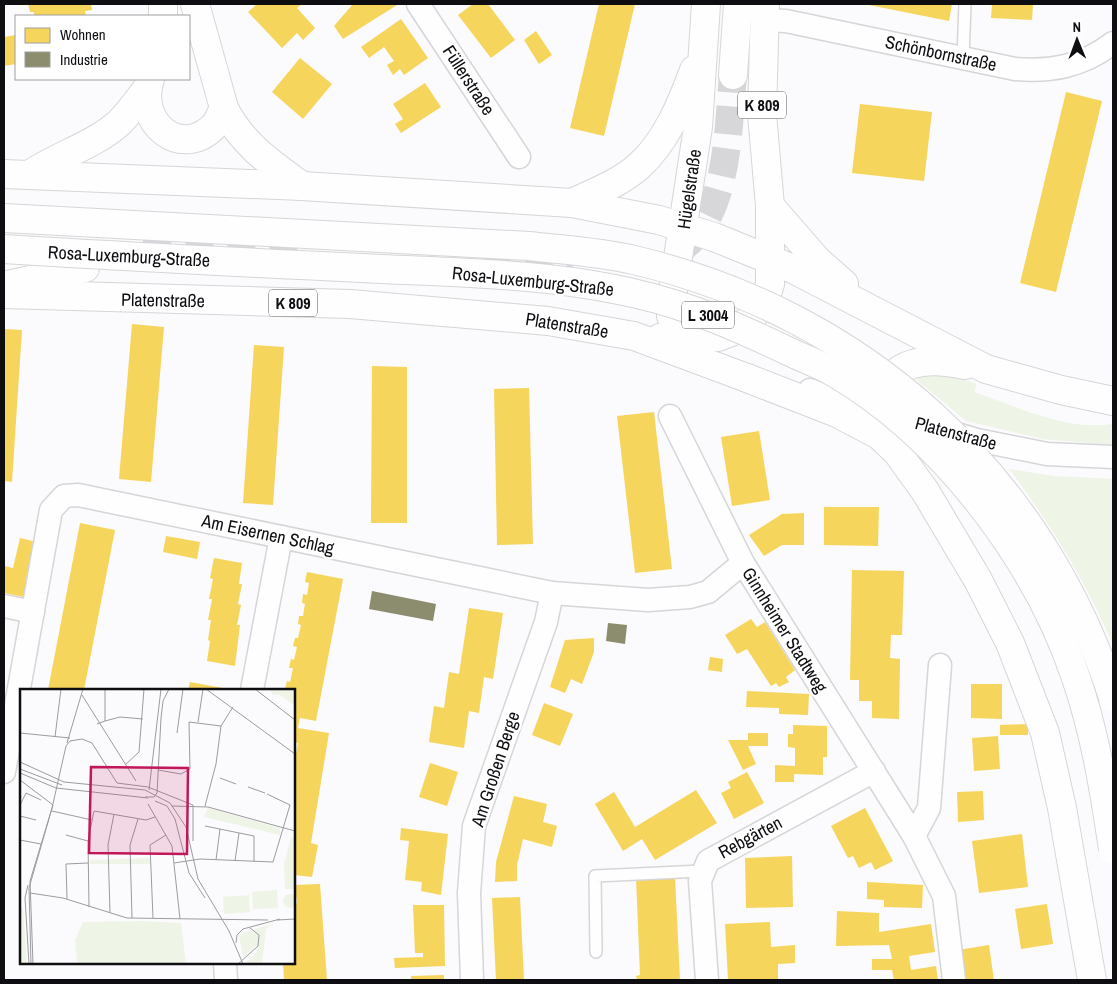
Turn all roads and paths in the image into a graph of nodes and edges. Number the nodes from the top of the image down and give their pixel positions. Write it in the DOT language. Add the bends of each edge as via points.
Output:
graph roads {
  1 [pos="195,4"];
  2 [pos="418,4"];
  3 [pos="706,4"];
  4 [pos="738,4"];
  5 [pos="965,4"];
  6 [pos="764,12"];
  7 [pos="703,42"];
  8 [pos="1113,43"];
  9 [pos="963,58"];
  10 [pos="733,74"];
  11 [pos="148,85"];
  12 [pos="224,108"];
  13 [pos="519,157"];
  14 [pos="4,174"];
  15 [pos="32,174"];
  16 [pos="302,186"];
  17 [pos="572,203"];
  18 [pos="770,206"];
  19 [pos="4,218"];
  20 [pos="684,227"];
  21 [pos="4,249"];
  22 [pos="770,259"];
  23 [pos="85,268"];
  24 [pos="4,285"];
  25 [pos="4,294"];
  26 [pos="874,310"];
  27 [pos="634,336"];
  28 [pos="683,338"];
  29 [pos="707,361"];
  30 [pos="986,369"];
  31 [pos="1113,401"];
  32 [pos="670,416"];
  33 [pos="877,423"];
  34 [pos="1113,456"];
  35 [pos="281,537"];
  36 [pos="743,563"];
  37 [pos="552,593"];
  38 [pos="4,606"];
  39 [pos="33,612"];
  40 [pos="940,665"];
  41 [pos="252,689"];
  42 [pos="1113,697"];
  43 [pos="874,771"];
  44 [pos="4,772"];
  45 [pos="914,836"];
  46 [pos="1113,849"];
  47 [pos="702,870"];
  48 [pos="596,952"];
  49 [pos="225,964"];
  50 [pos="226,980"];
  51 [pos="472,980"];
  52 [pos="707,980"];
  53 [pos="954,980"];
  54 [pos="1092,980"];
  1 -- 12 [label="main road"];
  2 -- 13 [label="street, Füllerstraße"];
  3 -- 7 [label="main road, Hügelstraße"];
  4 -- 10 [label="main road, K 809"];
  5 -- 9 [label="lane"];
  6 -- 9 [label="street, Schönbornstraße" via="786,21"];
  6 -- 18 [label="main road, K 809" via="762,114"];
  7 -- 17 [label="main road" via="685,94 654,150 640,166 624,177"];
  7 -- 20 [label="main road, Hügelstraße" via="698,128"];
  8 -- 9 [label="street, Schönbornstraße" via="1089,59 1054,69 1015,69"];
  11 -- 12 [label="main road" via="147,108 159,128 173,137 200,135 216,124"];
  11 -- 15 [label="main road" via="118,124"];
  12 -- 16 [label="main road" via="242,138"];
  14 -- 15 [label="main road"];
  15 -- 16 [label="main road"];
  16 -- 17 [label="main road"];
  17 -- 20 [label="main road"];
  18 -- 22 [label="main road, K 809"];
  18 -- 26 [label="main road" via="818,260"];
  19 -- 42 [label="main road, Rosa-Luxemburg-Straße / L 3004, bridge" via="577,251 664,268 758,301 829,338 889,378 941,422 980,462 1015,503 1077,605"];
  20 -- 22 [label="main road"];
  20 -- 28 [label="main road, Hügelstraße" via="671,303 671,316"];
  21 -- 46 [label="main road, Rosa-Luxemburg-Straße / L 3004, bridge" via="442,272 584,284 640,294 699,312 746,330 835,373 884,408 927,445 964,485 1023,567 1070,662 1089,717 1100,763"];
  22 -- 26 [label="main road"];
  22 -- 28 [label="main road, K 809" via="770,284 765,300 751,319 718,337"];
  23 -- 24 [label="main road"];
  25 -- 27 [label="main road, Platenstraße / K 809" via="409,308 548,321"];
  26 -- 30 [label="main road"];
  27 -- 28 [label="main road, K 809"];
  27 -- 29 [label="main road, Platenstraße"];
  28 -- 29 [label="main road, Hügelstraße"];
  29 -- 33 [label="main road, Platenstraße" via="837,413"];
  30 -- 31 [label="main road"];
  30 -- 33 [label="main road" via="949,361 917,361 905,366 881,394"];
  32 -- 36 [label="street, Ginnheimer Stadtweg"];
  33 -- 34 [label="street, Platenstraße" via="1047,454"];
  33 -- 54 [label="main road, Platenstraße" via="924,490 978,580 1010,643 1045,733 1062,808"];
  35 -- 37 [label="street, Am Eisernen Schlag"];
  35 -- 39 [label="street, Am Eisernen Schlag" via="78,495 64,496 50,510"];
  35 -- 41 [label="street"];
  36 -- 37 [label="street, Am Eisernen Schlag" via="708,592 690,597 648,600"];
  36 -- 43 [label="street, Ginnheimer Stadtweg"];
  37 -- 51 [label="street, Am Großen Berge" via="546,622 474,826 469,892"];
  38 -- 39 [label="street"];
  39 -- 44 [label="street, Am Eisernen Schlag"];
  40 -- 45 [label="street" via="929,808"];
  43 -- 45 [label="street, Ginnheimer Stadtweg"];
  43 -- 47 [label="street, Rebgärten" via="715,856"];
  45 -- 53 [label="street, Ginnheimer Stadtweg" via="944,896"];
  47 -- 48 [label="lane" via="595,876"];
  47 -- 52 [label="street, Rebgärten"];
  49 -- 50 [label="street"];
}
